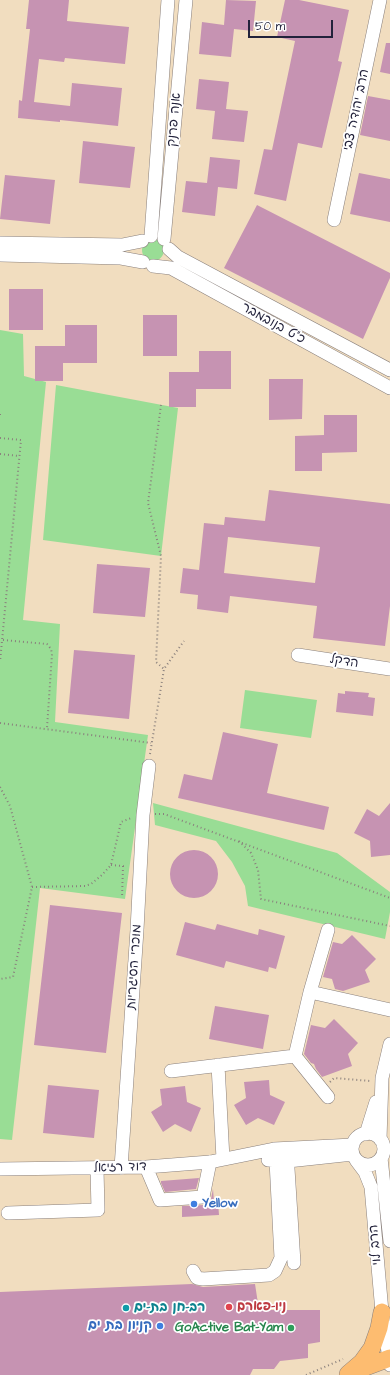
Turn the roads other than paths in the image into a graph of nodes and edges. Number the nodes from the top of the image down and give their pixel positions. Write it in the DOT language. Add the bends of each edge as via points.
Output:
graph roads {
  1 [pos="168,0"];
  2 [pos="186,0"];
  3 [pos="380,0"];
  4 [pos="334,220"];
  5 [pos="146,238"];
  6 [pos="0,243"];
  7 [pos="166,244"];
  8 [pos="0,255"];
  9 [pos="148,264"];
  10 [pos="390,370"];
  11 [pos="390,388"];
  12 [pos="298,655"];
  13 [pos="390,669"];
  14 [pos="149,766"];
  15 [pos="328,930"];
  16 [pos="310,992"];
  17 [pos="390,1010"];
  18 [pos="390,1044"];
  19 [pos="295,1056"];
  20 [pos="218,1065"];
  21 [pos="171,1071"];
  22 [pos="383,1082"];
  23 [pos="325,1092"];
  24 [pos="366,1134"];
  25 [pos="380,1139"];
  26 [pos="354,1153"];
  27 [pos="281,1155"];
  28 [pos="381,1158"];
  29 [pos="216,1161"];
  30 [pos="146,1167"];
  31 [pos="121,1168"];
  32 [pos="97,1169"];
  33 [pos="0,1170"];
  34 [pos="8,1213"];
  35 [pos="390,1241"];
  36 [pos="294,1263"];
  37 [pos="193,1271"];
  38 [pos="382,1312"];
  39 [pos="390,1361"];
  40 [pos="346,1369"];
  1 -- 5 [label="street, אנה פרנק"];
  2 -- 7 [label="street, אנה פרנק"];
  3 -- 4 [label="street, הרב יהודה צבי"];
  5 -- 6 [label="street" via="122,246"];
  5 -- 7 [label="street" via="160,236"];
  5 -- 9 [label="street" via="139,245 138,253"];
  7 -- 9 [label="street" via="168,255 165,260 162,263"];
  7 -- 10 [label="street, כ\"ט בנובמבר" via="178,256"];
  8 -- 9 [label="street, כ\"ט בנובמבר" via="121,258"];
  9 -- 11 [label="street, כ\"ט בנובמבר" via="171,268"];
  12 -- 13 [label="street, הדקל"];
  14 -- 31 [label="street, מוכרי הסיגריות" via="143,815"];
  15 -- 16 [label="street"];
  16 -- 17 [label="street"];
  16 -- 19 [label="street"];
  18 -- 22 [label="street"];
  19 -- 20 [label="street"];
  19 -- 23 [label="street"];
  20 -- 21 [label="street"];
  20 -- 29 [label="street"];
  22 -- 24 [label="street"];
  22 -- 25 [label="street"];
  24 -- 25 [label="street" via="376,1135"];
  24 -- 26 [label="street" via="358,1138"];
  25 -- 28 [label="street" via="384,1148"];
  26 -- 27 [label="street, דוד רזיאל"];
  26 -- 28 [label="street" via="364,1165 378,1162"];
  26 -- 38 [label="street, הרב לוי" via="371,1187"];
  27 -- 29 [label="street, דוד רזיאל" via="239,1156"];
  27 -- 36 [label="street"];
  27 -- 37 [label="street" via="281,1258 275,1271 268,1275 203,1279 197,1278"];
  28 -- 35 [label="street, הרב לוי"];
  29 -- 30 [label="street, דוד רזיאל"];
  29 -- 30 [label="street" via="203,1197 160,1200"];
  30 -- 31 [label="street, דוד רזיאל"];
  31 -- 32 [label="street, דוד רזיאל"];
  32 -- 33 [label="street, דוד רזיאל"];
  32 -- 34 [label="street" via="98,1210"];
  38 -- 39 [label="street, הרב לוי"];
  38 -- 40 [label="main road" via="372,1348 356,1368"];
  39 -- 40 [label="main road"];
}
